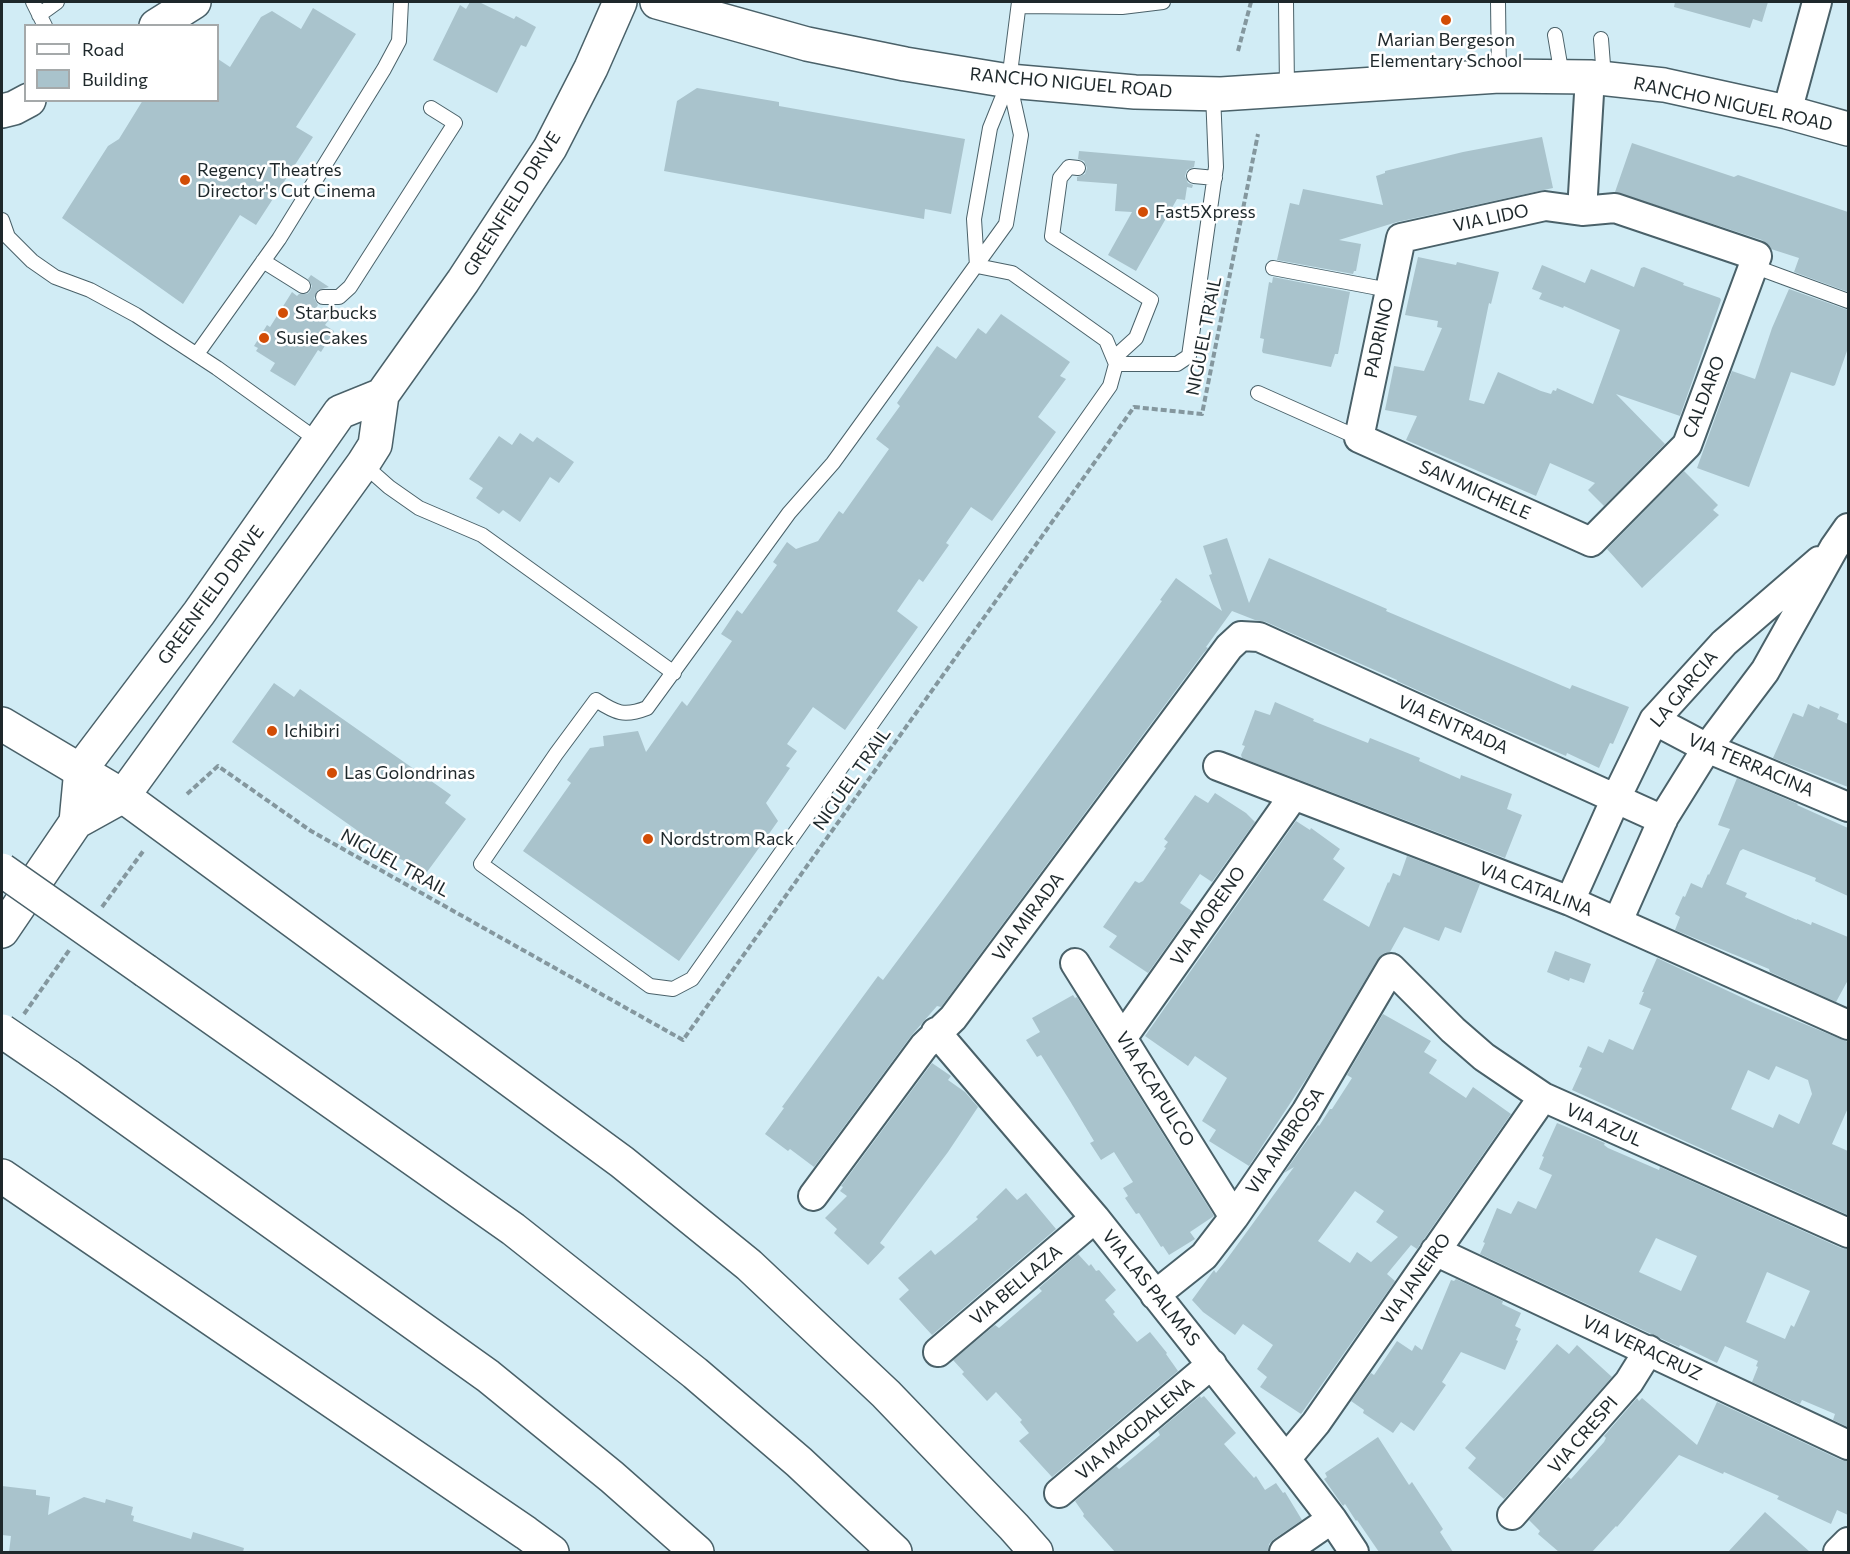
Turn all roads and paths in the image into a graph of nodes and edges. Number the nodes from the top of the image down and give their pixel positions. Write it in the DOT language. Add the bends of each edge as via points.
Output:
graph roads {
  1 [pos="33,2"];
  2 [pos="57,2"];
  3 [pos="194,2"];
  4 [pos="401,2"];
  5 [pos="620,2"];
  6 [pos="657,2"];
  7 [pos="1163,2"];
  8 [pos="1251,2"];
  9 [pos="1286,2"];
  10 [pos="1498,2"];
  11 [pos="1817,2"];
  12 [pos="1019,4"];
  13 [pos="42,20"];
  14 [pos="159,24"];
  15 [pos="1555,35"];
  16 [pos="1601,39"];
  17 [pos="1238,51"];
  18 [pos="1500,76"];
  19 [pos="1585,77"];
  20 [pos="1009,81"];
  21 [pos="1287,90"];
  22 [pos="1213,93"];
  23 [pos="25,102"];
  24 [pos="431,108"];
  25 [pos="2,111"];
  26 [pos="1787,112"];
  27 [pos="1848,129"];
  28 [pos="1258,134"];
  29 [pos="1078,168"];
  30 [pos="1194,176"];
  31 [pos="1215,178"];
  32 [pos="1582,211"];
  33 [pos="2,219"];
  34 [pos="1401,238"];
  35 [pos="263,261"];
  36 [pos="1755,261"];
  37 [pos="977,266"];
  38 [pos="1273,268"];
  39 [pos="303,286"];
  40 [pos="1389,291"];
  41 [pos="323,297"];
  42 [pos="1848,301"];
  43 [pos="197,354"];
  44 [pos="1115,361"];
  45 [pos="1258,393"];
  46 [pos="382,395"];
  47 [pos="1359,438"];
  48 [pos="320,442"];
  49 [pos="363,464"];
  50 [pos="1592,542"];
  51 [pos="1844,544"];
  52 [pos="1242,636"];
  53 [pos="674,673"];
  54 [pos="1654,720"];
  55 [pos="2,724"];
  56 [pos="1707,748"];
  57 [pos="1218,766"];
  58 [pos="81,769"];
  59 [pos="187,794"];
  60 [pos="1294,795"];
  61 [pos="123,796"];
  62 [pos="1616,798"];
  63 [pos="1848,807"];
  64 [pos="1663,820"];
  65 [pos="76,822"];
  66 [pos="2,870"];
  67 [pos="1570,901"];
  68 [pos="1618,921"];
  69 [pos="2,931"];
  70 [pos="1074,963"];
  71 [pos="1391,968"];
  72 [pos="1848,1025"];
  73 [pos="2,1031"];
  74 [pos="936,1032"];
  75 [pos="1123,1037"];
  76 [pos="1543,1097"];
  77 [pos="2,1176"];
  78 [pos="813,1196"];
  79 [pos="1234,1216"];
  80 [pos="1095,1218"];
  81 [pos="1848,1233"];
  82 [pos="1435,1251"];
  83 [pos="1155,1295"];
  84 [pos="1648,1350"];
  85 [pos="938,1352"];
  86 [pos="1212,1364"];
  87 [pos="1848,1445"];
  88 [pos="1286,1459"];
  89 [pos="1059,1493"];
  90 [pos="1512,1515"];
  91 [pos="1332,1520"];
  92 [pos="1848,1542"];
  93 [pos="552,1552"];
  94 [pos="697,1552"];
  95 [pos="895,1552"];
  96 [pos="1036,1552"];
  97 [pos="1284,1552"];
  98 [pos="1354,1552"];
  99 [pos="1838,1552"];
  1 -- 13 [label="lane"];
  2 -- 13 [label="lane"];
  3 -- 14 [label="main road"];
  4 -- 35 [label="lane" via="399,41"];
  5 -- 46 [label="main road, GREENFIELD DRIVE" via="550,148"];
  6 -- 20 [label="main road, RANCHO NIGUEL ROAD" via="807,44"];
  7 -- 12 [label="lane" via="1122,7"];
  8 -- 17 [label="path"];
  9 -- 21 [label="lane"];
  10 -- 18 [label="lane"];
  11 -- 26 [label="street"];
  12 -- 20 [label="lane"];
  15 -- 19 [label="lane"];
  16 -- 19 [label="lane"];
  18 -- 19 [label="main road, RANCHO NIGUEL ROAD"];
  18 -- 21 [label="main road, RANCHO NIGUEL ROAD"];
  19 -- 26 [label="main road, RANCHO NIGUEL ROAD" via="1664,85"];
  19 -- 32 [label="street"];
  20 -- 22 [label="main road, RANCHO NIGUEL ROAD" via="1135,93"];
  20 -- 37 [label="lane" via="990,128 974,219"];
  20 -- 37 [label="lane" via="1021,135 1006,224"];
  21 -- 22 [label="main road, RANCHO NIGUEL ROAD"];
  22 -- 31 [label="lane"];
  23 -- 25 [label="main road"];
  24 -- 41 [label="lane" via="454,123 350,286 339,297"];
  26 -- 27 [label="main road, RANCHO NIGUEL ROAD"];
  28 -- 59 [label="path, NIGUEL TRAIL" via="1202,414 1134,407 683,1040 311,831 218,766"];
  29 -- 44 [label="lane" via="1069,167 1060,178 1052,236 1151,300 1136,338"];
  30 -- 31 [label="lane"];
  31 -- 44 [label="lane" via="1189,356 1177,364"];
  32 -- 34 [label="street, VIA LIDO" via="1545,207"];
  32 -- 36 [label="street, VIA LIDO" via="1615,208"];
  33 -- 43 [label="lane" via="8,237 55,277 90,290"];
  34 -- 40 [label="street, PADRINO"];
  35 -- 39 [label="lane"];
  35 -- 43 [label="lane"];
  36 -- 42 [label="lane"];
  36 -- 50 [label="street, CALDARO" via="1687,445"];
  37 -- 44 [label="lane" via="1012,273 1106,340"];
  37 -- 53 [label="lane" via="833,463 757,555"];
  38 -- 40 [label="lane"];
  40 -- 47 [label="street, PADRINO"];
  43 -- 48 [label="lane"];
  44 -- 53 [label="lane" via="1110,386 692,979 673,989 650,986 481,864 596,700 612,711 631,714 647,708"];
  45 -- 47 [label="lane"];
  46 -- 48 [label="main road, GREENFIELD DRIVE" via="339,412"];
  46 -- 49 [label="main road, GREENFIELD DRIVE" via="375,445"];
  47 -- 50 [label="street, SAN MICHELE"];
  48 -- 58 [label="main road, GREENFIELD DRIVE" via="200,613"];
  49 -- 53 [label="lane" via="419,508 482,535"];
  49 -- 61 [label="main road, GREENFIELD DRIVE"];
  51 -- 54 [label="street, LA GARCIA" via="1724,644"];
  51 -- 56 [label="street, LA GARCIA" via="1765,671"];
  52 -- 62 [label="street, VIA ENTRADA" via="1259,637"];
  52 -- 74 [label="street, VIA MIRADA" via="1229,647 953,1018"];
  54 -- 56 [label="street, VIA TERRACINA"];
  54 -- 62 [label="street, LA GARCIA"];
  55 -- 58 [label="main road"];
  56 -- 63 [label="street, VIA TERRACINA"];
  56 -- 64 [label="street, LA GARCIA"];
  57 -- 60 [label="street, VIA CATALINA"];
  58 -- 61 [label="main road"];
  58 -- 65 [label="main road, GREENFIELD DRIVE"];
  60 -- 67 [label="street, VIA CATALINA"];
  60 -- 75 [label="street, VIA MORENO"];
  61 -- 65 [label="main road, GREENFIELD DRIVE"];
  61 -- 96 [label="main road" via="609,1153 749,1265 886,1394"];
  62 -- 64 [label="street, VIA ENTRADA"];
  62 -- 67 [label="street, LA GARCIA"];
  64 -- 68 [label="street, LA GARCIA"];
  65 -- 69 [label="main road, GREENFIELD DRIVE"];
  66 -- 95 [label="main road, bridge" via="513,1229 695,1373 799,1462"];
  67 -- 68 [label="street, VIA CATALINA"];
  68 -- 72 [label="street, VIA CATALINA"];
  70 -- 75 [label="street, VIA ACAPULCO"];
  71 -- 76 [label="street, VIA AZUL" via="1484,1057"];
  71 -- 79 [label="street, VIA AMBROSA" via="1306,1112"];
  73 -- 94 [label="main road, bridge" via="488,1376"];
  74 -- 78 [label="street, VIA MIRADA"];
  74 -- 80 [label="street, VIA LAS PALMAS"];
  75 -- 79 [label="street, VIA ACAPULCO"];
  76 -- 81 [label="street, VIA AZUL"];
  76 -- 82 [label="street, VIA JANEIRO"];
  77 -- 93 [label="main road"];
  79 -- 83 [label="street, VIA AMBROSA" via="1203,1256"];
  80 -- 83 [label="street, VIA LAS PALMAS"];
  80 -- 85 [label="street, VIA BELLAZA"];
  82 -- 84 [label="street, VIA VERACRUZ"];
  82 -- 88 [label="street, VIA JANEIRO" via="1316,1423"];
  83 -- 86 [label="street, VIA LAS PALMAS"];
  84 -- 87 [label="street, VIA VERACRUZ"];
  84 -- 90 [label="street, VIA CRESPI" via="1629,1382"];
  86 -- 88 [label="street, VIA LAS PALMAS"];
  86 -- 89 [label="street, VIA MAGDALENA"];
  88 -- 91 [label="street, VIA LAS PALMAS"];
  91 -- 97 [label="street"];
  91 -- 98 [label="street, VIA LAS PALMAS"];
  92 -- 99 [label="street"];
}
